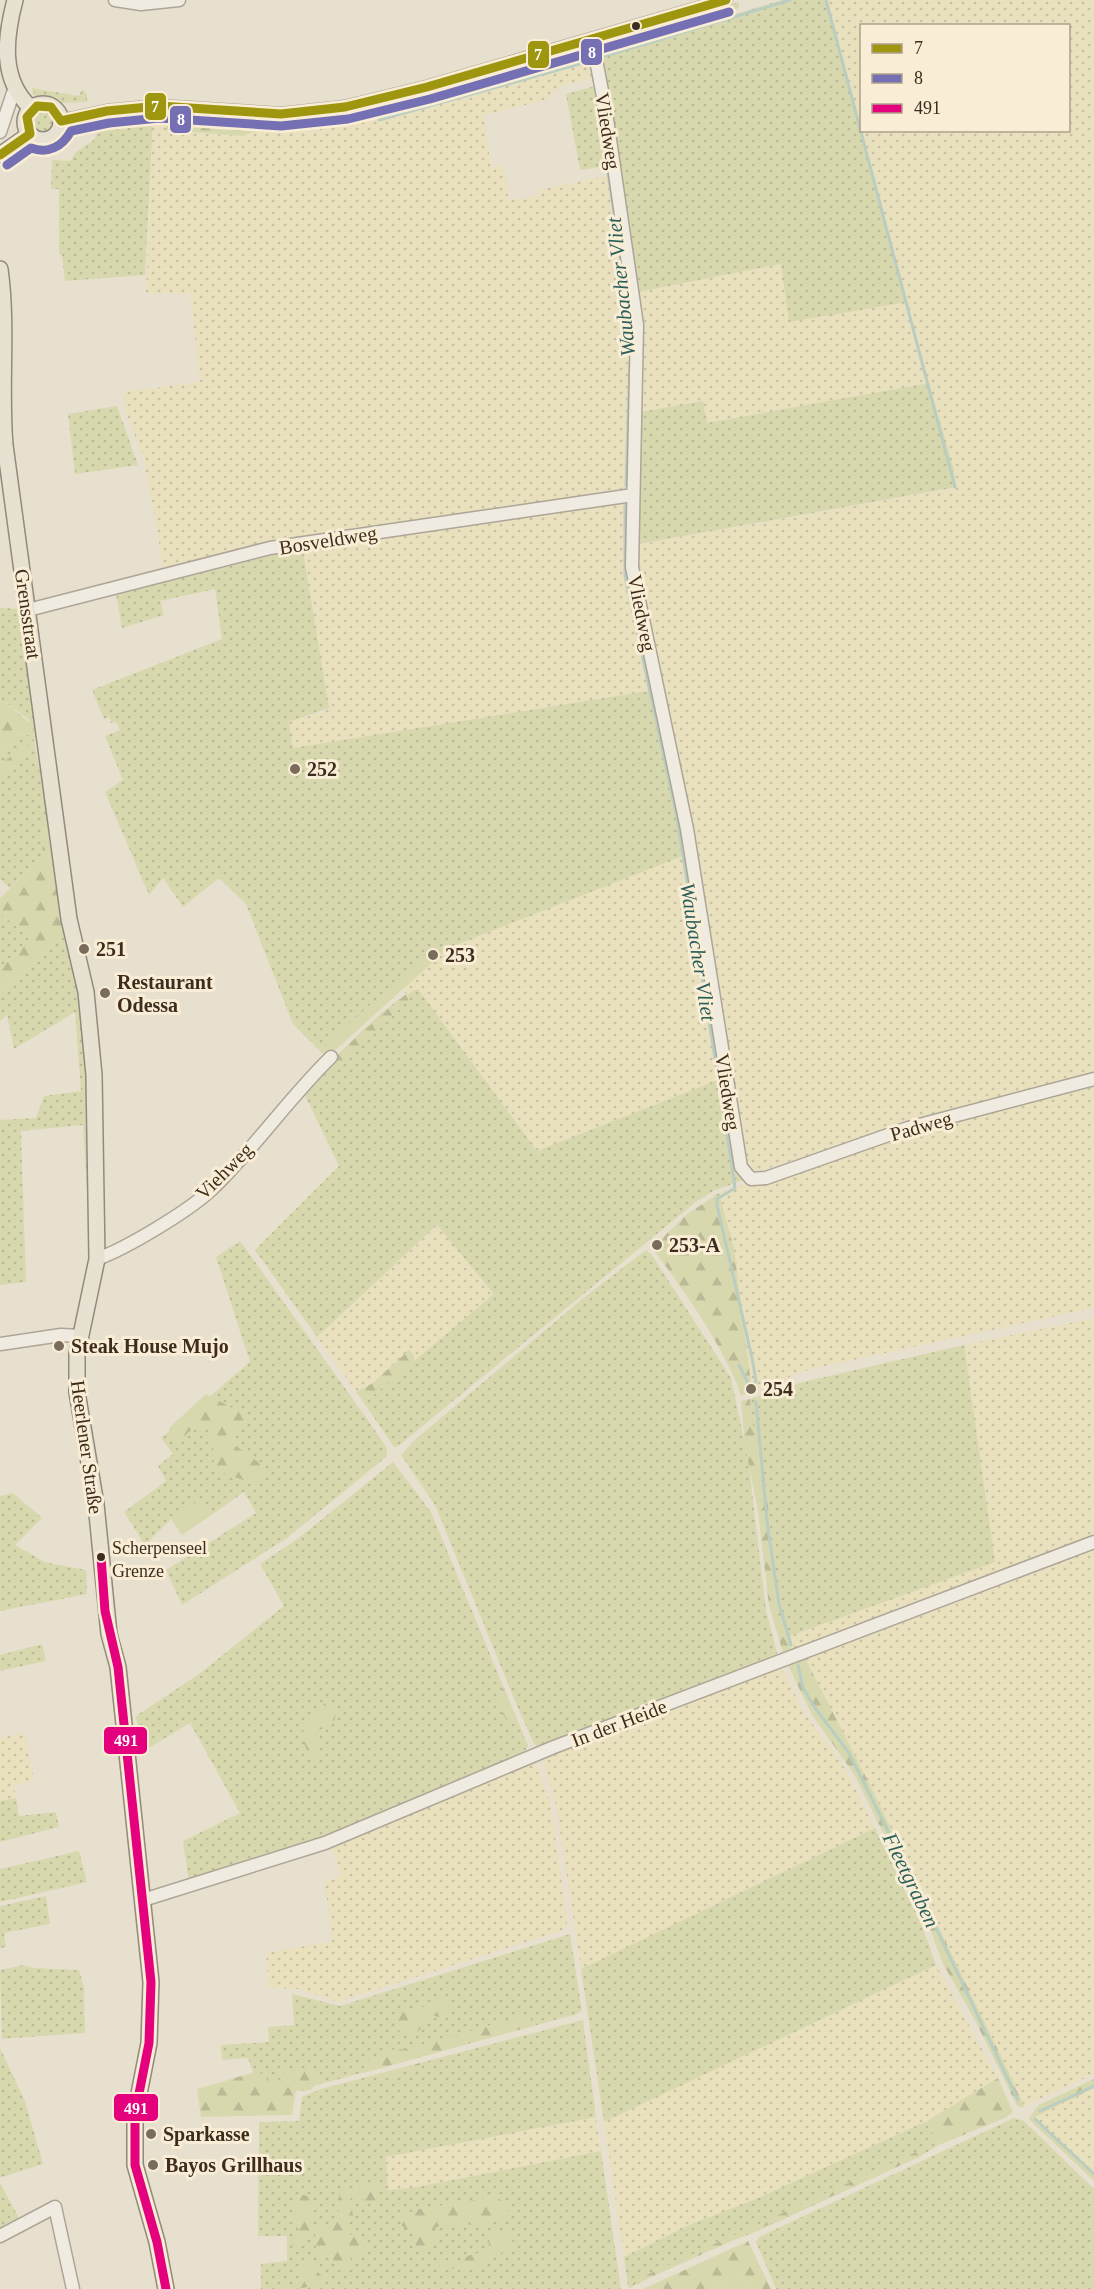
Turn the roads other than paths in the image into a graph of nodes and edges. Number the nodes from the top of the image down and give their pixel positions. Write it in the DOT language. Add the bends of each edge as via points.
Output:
graph roads {
  1 [pos="15,0"];
  2 [pos="115,0"];
  3 [pos="179,0"];
  4 [pos="720,1"];
  5 [pos="592,39"];
  6 [pos="14,90"];
  7 [pos="31,108"];
  8 [pos="60,121"];
  9 [pos="0,132"];
  10 [pos="30,134"];
  11 [pos="0,155"];
  12 [pos="0,269"];
  13 [pos="633,495"];
  14 [pos="28,610"];
  15 [pos="78,958"];
  16 [pos="331,1057"];
  17 [pos="1094,1079"];
  18 [pos="751,1179"];
  19 [pos="97,1259"];
  20 [pos="81,1336"];
  21 [pos="0,1344"];
  22 [pos="1094,1542"];
  23 [pos="143,1900"];
  24 [pos="0,2236"];
  25 [pos="73,2289"];
  26 [pos="166,2289"];
  1 -- 6 [label="main road" via="7,50"];
  2 -- 3 [label="street" via="141,4"];
  4 -- 5 [label="street"];
  5 -- 8 [label="street" via="399,94 316,112 255,114 168,105"];
  5 -- 13 [label="street, Vliedweg" via="637,325"];
  6 -- 7 [label="main road"];
  6 -- 9 [label="street"];
  7 -- 8 [label="main road" via="52,106"];
  7 -- 10 [label="main road" via="25,122"];
  8 -- 10 [label="main road" via="56,133 49,138 39,139"];
  10 -- 11 [label="main road"];
  12 -- 14 [label="main road, Grensstraat" via="3,423"];
  13 -- 14 [label="street, Bosveldweg" via="270,548"];
  13 -- 18 [label="street, Vliedweg" via="635,583 687,829 737,1154 742,1171"];
  14 -- 15 [label="main road, Grensstraat"];
  15 -- 19 [label="main road, Heerlener Straße" via="86,992 94,1075"];
  16 -- 19 [label="street, Viehweg" via="209,1192 128,1245"];
  17 -- 18 [label="street, Padweg" via="908,1128 766,1178"];
  19 -- 20 [label="main road, Heerlener Straße"];
  20 -- 21 [label="street"];
  20 -- 23 [label="main road, Heerlener Straße" via="76,1372 79,1407 97,1515 109,1634 118,1667"];
  22 -- 23 [label="street, In der Heide" via="554,1747 325,1843"];
  23 -- 26 [label="main road, Heerlener Straße" via="152,2016 133,2147 138,2182 157,2240"];
  24 -- 25 [label="street" via="55,2207"];
}
